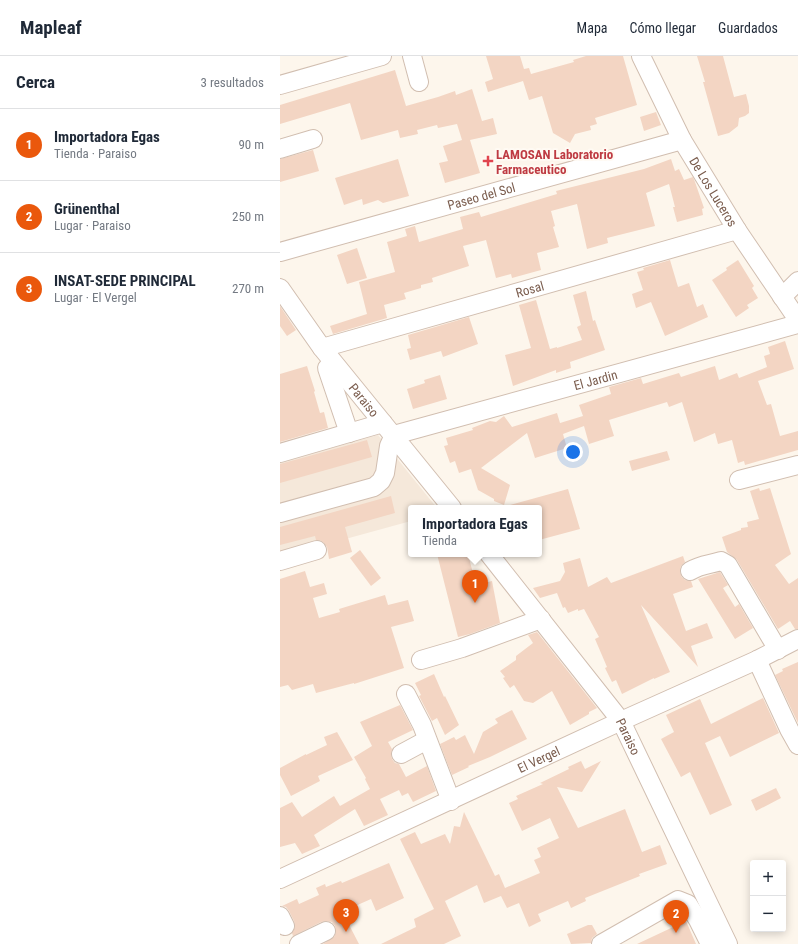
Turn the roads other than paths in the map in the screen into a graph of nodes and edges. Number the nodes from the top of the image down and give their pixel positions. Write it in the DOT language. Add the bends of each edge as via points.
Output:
graph roads {
  1 [pos="382,56"];
  2 [pos="412,56"];
  3 [pos="641,56"];
  4 [pos="419,82"];
  5 [pos="280,85"];
  6 [pos="313,139"];
  7 [pos="682,140"];
  8 [pos="280,149"];
  9 [pos="737,230"];
  10 [pos="280,252"];
  11 [pos="798,280"];
  12 [pos="280,288"];
  13 [pos="782,297"];
  14 [pos="798,320"];
  15 [pos="798,324"];
  16 [pos="322,348"];
  17 [pos="327,368"];
  18 [pos="388,429"];
  19 [pos="349,433"];
  20 [pos="281,450"];
  21 [pos="798,465"];
  22 [pos="739,480"];
  23 [pos="450,505"];
  24 [pos="280,513"];
  25 [pos="317,550"];
  26 [pos="491,557"];
  27 [pos="280,561"];
  28 [pos="690,570"];
  29 [pos="541,619"];
  30 [pos="798,639"];
  31 [pos="778,650"];
  32 [pos="421,660"];
  33 [pos="757,660"];
  34 [pos="406,694"];
  35 [pos="622,721"];
  36 [pos="428,740"];
  37 [pos="798,745"];
  38 [pos="401,754"];
  39 [pos="451,801"];
  40 [pos="280,880"];
  41 [pos="326,930"];
  42 [pos="299,944"];
  43 [pos="601,944"];
  44 [pos="710,944"];
  45 [pos="728,944"];
  1 -- 5 [label="street"];
  2 -- 4 [label="street"];
  3 -- 7 [label="street, De Los Luceros"];
  6 -- 8 [label="street"];
  7 -- 9 [label="street, De Los Luceros"];
  7 -- 10 [label="street, Paseo del Sol"];
  9 -- 13 [label="street, De Los Luceros"];
  9 -- 16 [label="street, Rosal"];
  11 -- 13 [label="street"];
  12 -- 16 [label="street, Paraiso"];
  13 -- 14 [label="street, De Los Luceros"];
  15 -- 18 [label="street, El Jardin"];
  16 -- 18 [label="street, Paraiso"];
  17 -- 19 [label="street"];
  18 -- 19 [label="street, El Jardin"];
  18 -- 23 [label="street, Paraiso"];
  18 -- 24 [label="street" via="389,446 385,473 374,487"];
  19 -- 20 [label="street, El Jardin"];
  21 -- 22 [label="street"];
  25 -- 27 [label="street"];
  26 -- 29 [label="street, Paraiso"];
  28 -- 31 [label="street" via="700,565 721,561 728,565"];
  29 -- 32 [label="street"];
  29 -- 35 [label="street, Paraiso"];
  30 -- 31 [label="street, El Vergel"];
  31 -- 33 [label="street, El Vergel"];
  33 -- 35 [label="street, El Vergel"];
  33 -- 37 [label="street"];
  34 -- 36 [label="street"];
  35 -- 39 [label="street, El Vergel"];
  35 -- 45 [label="street, Paraiso"];
  36 -- 38 [label="street"];
  36 -- 39 [label="street"];
  39 -- 40 [label="street, El Vergel"];
  41 -- 42 [label="street"];
  43 -- 44 [label="street" via="678,900 688,904"];
}
